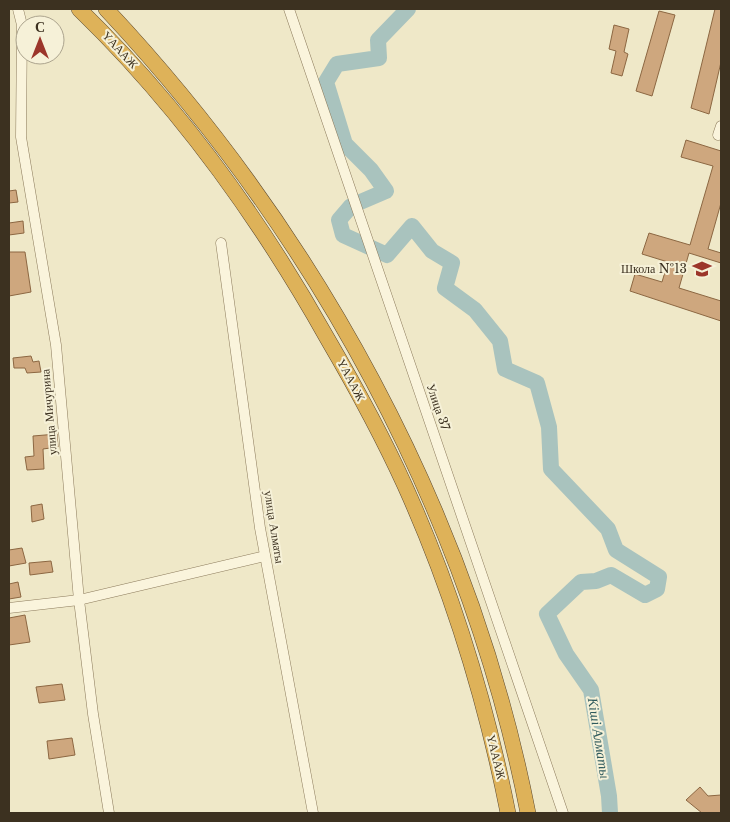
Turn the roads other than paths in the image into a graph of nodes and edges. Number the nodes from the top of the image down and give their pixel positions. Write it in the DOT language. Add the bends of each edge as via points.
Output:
graph roads {
  1 [pos="18,9"];
  2 [pos="79,9"];
  3 [pos="106,9"];
  4 [pos="289,9"];
  5 [pos="221,243"];
  6 [pos="265,556"];
  7 [pos="79,600"];
  8 [pos="9,608"];
  9 [pos="109,813"];
  10 [pos="313,813"];
  11 [pos="508,813"];
  12 [pos="528,813"];
  13 [pos="563,813"];
  1 -- 7 [label="street, улица Мичурина" via="22,25 20,137 56,345"];
  2 -- 11 [label="highway, ҮАААЖ" via="171,106 231,184 294,279 349,375 405,485 445,588 480,698"];
  3 -- 12 [label="highway, ҮАААЖ" via="180,91 264,200 386,405 421,478 462,579 503,707"];
  4 -- 13 [label="street, Улица 37"];
  5 -- 6 [label="street, улица Алматы"];
  6 -- 7 [label="street"];
  6 -- 10 [label="street, улица Алматы"];
  7 -- 8 [label="street"];
  7 -- 9 [label="street, улица Мичурина"];
}
